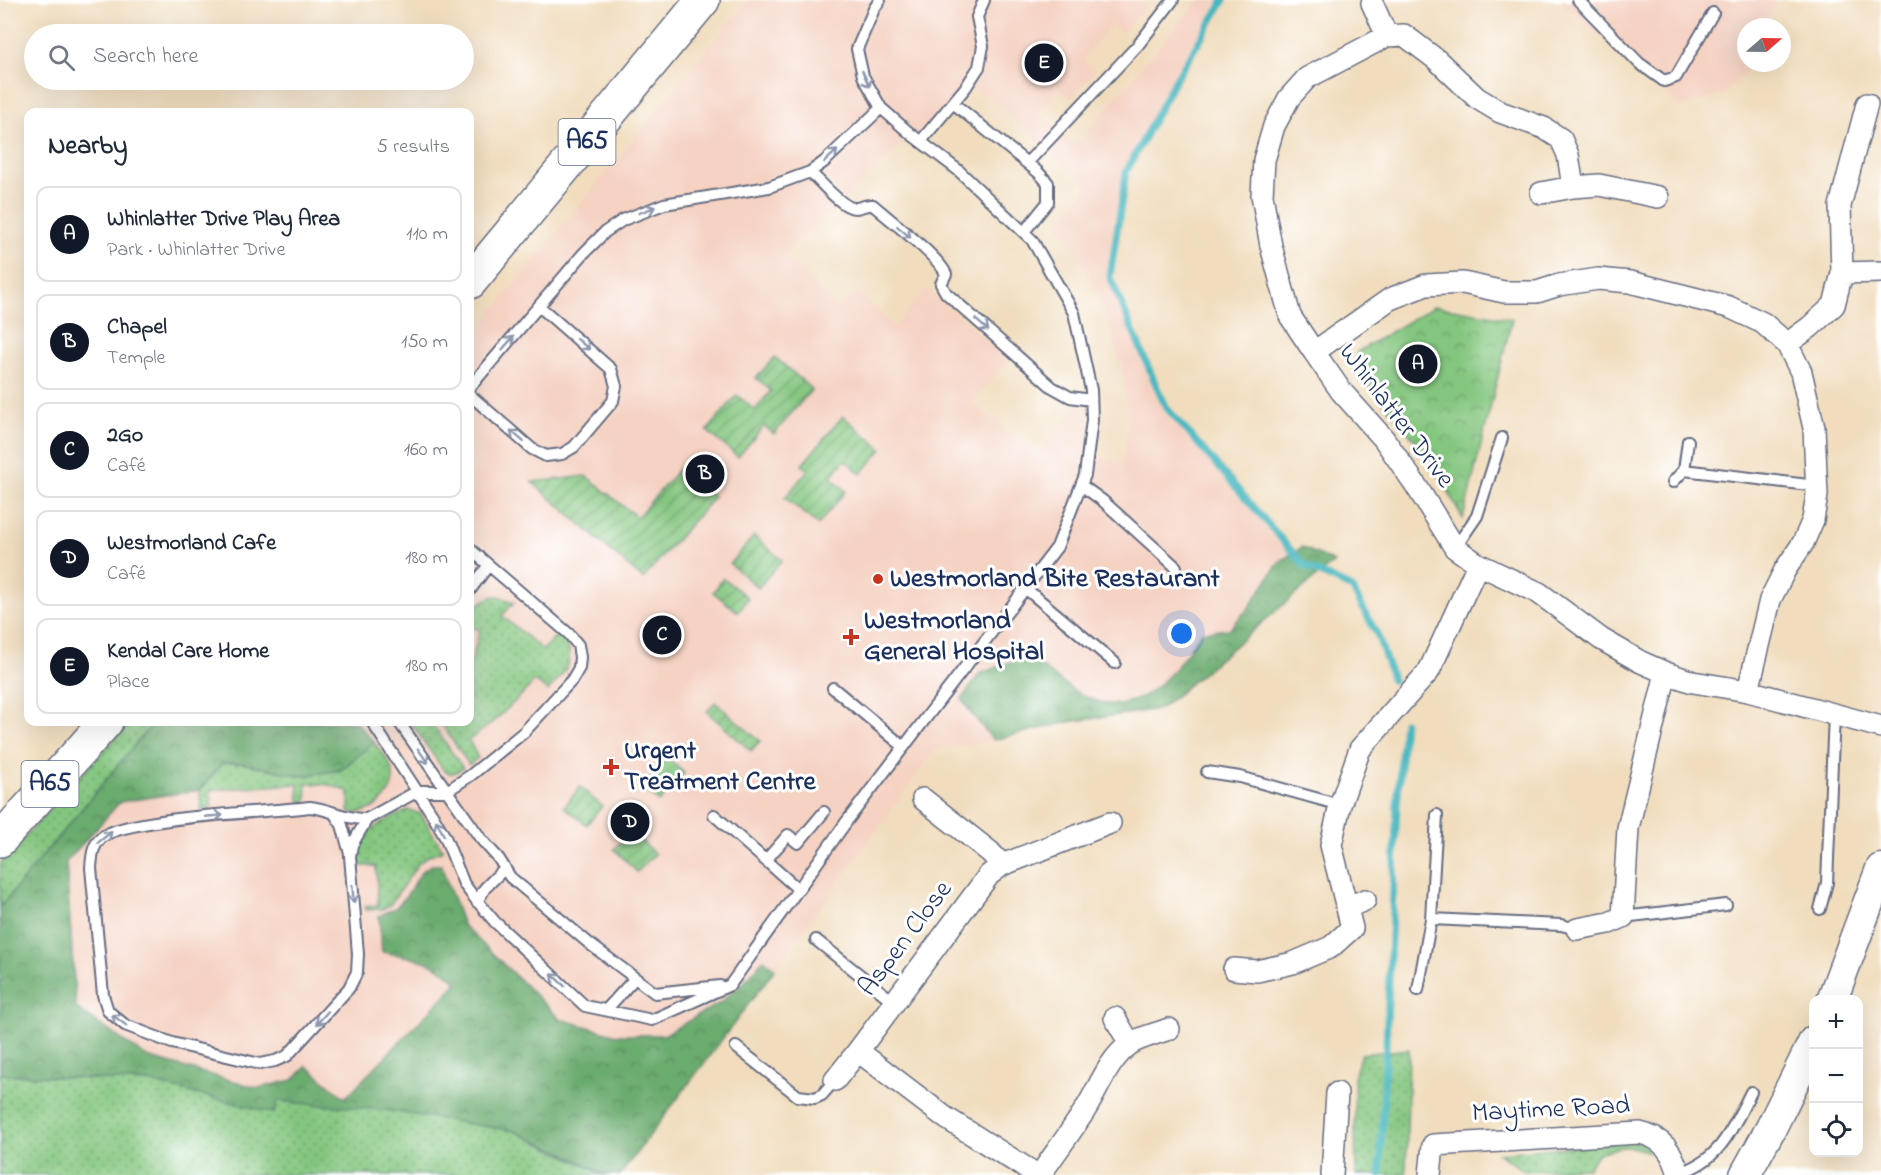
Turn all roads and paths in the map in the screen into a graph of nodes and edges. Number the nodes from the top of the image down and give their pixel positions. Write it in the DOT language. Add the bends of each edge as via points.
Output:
graph roads {
  1 [pos="703,0"];
  2 [pos="880,0"];
  3 [pos="984,0"];
  4 [pos="1173,0"];
  5 [pos="1578,0"];
  6 [pos="1372,3"];
  7 [pos="1713,13"];
  8 [pos="1387,36"];
  9 [pos="953,103"];
  10 [pos="1867,104"];
  11 [pos="880,108"];
  12 [pos="921,141"];
  13 [pos="1027,163"];
  14 [pos="810,172"];
  15 [pos="1573,187"];
  16 [pos="1541,193"];
  17 [pos="1658,197"];
  18 [pos="1024,232"];
  19 [pos="1881,272"];
  20 [pos="1842,273"];
  21 [pos="474,277"];
  22 [pos="539,306"];
  23 [pos="1787,344"];
  24 [pos="1314,352"];
  25 [pos="474,382"];
  26 [pos="474,398"];
  27 [pos="1091,400"];
  28 [pos="1502,438"];
  29 [pos="1688,441"];
  30 [pos="1684,470"];
  31 [pos="1673,482"];
  32 [pos="1081,485"];
  33 [pos="1817,486"];
  34 [pos="1455,548"];
  35 [pos="474,553"];
  36 [pos="1478,564"];
  37 [pos="488,566"];
  38 [pos="1176,567"];
  39 [pos="474,585"];
  40 [pos="1025,588"];
  41 [pos="1115,663"];
  42 [pos="1666,674"];
  43 [pos="833,688"];
  44 [pos="1748,691"];
  45 [pos="1834,714"];
  46 [pos="102,726"];
  47 [pos="382,726"];
  48 [pos="402,726"];
  49 [pos="1881,728"];
  50 [pos="904,747"];
  51 [pos="1208,772"];
  52 [pos="418,791"];
  53 [pos="447,791"];
  54 [pos="923,799"];
  55 [pos="1340,806"];
  56 [pos="824,812"];
  57 [pos="334,813"];
  58 [pos="1437,814"];
  59 [pos="714,815"];
  60 [pos="367,819"];
  61 [pos="1110,823"];
  62 [pos="0,840"];
  63 [pos="350,856"];
  64 [pos="766,860"];
  65 [pos="1002,864"];
  66 [pos="505,868"];
  67 [pos="1881,869"];
  68 [pos="798,889"];
  69 [pos="477,902"];
  70 [pos="1726,905"];
  71 [pos="1820,909"];
  72 [pos="1623,917"];
  73 [pos="1431,919"];
  74 [pos="1577,929"];
  75 [pos="816,940"];
  76 [pos="1234,969"];
  77 [pos="635,978"];
  78 [pos="730,985"];
  79 [pos="1418,990"];
  80 [pos="1834,995"];
  81 [pos="894,1002"];
  82 [pos="606,1010"];
  83 [pos="1115,1018"];
  84 [pos="1169,1029"];
  85 [pos="1130,1044"];
  86 [pos="736,1047"];
  87 [pos="1810,1049"];
  88 [pos="858,1051"];
  89 [pos="835,1080"];
  90 [pos="1750,1092"];
  91 [pos="1337,1093"];
  92 [pos="1678,1174"];
  93 [pos="1039,1175"];
  94 [pos="1332,1175"];
  95 [pos="1430,1175"];
  96 [pos="1745,1175"];
  1 -- 21 [label="main road, A65"];
  2 -- 11 [label="lane, one-way" via="857,49 863,76"];
  3 -- 9 [label="lane" via="977,17 983,46 979,67"];
  4 -- 13 [label="lane" via="1138,45"];
  5 -- 7 [label="lane" via="1639,63 1664,81 1676,77"];
  6 -- 8 [label="street"];
  8 -- 15 [label="street" via="1404,35 1477,98 1500,112 1544,128 1561,140 1568,155"];
  8 -- 24 [label="street" via="1307,78 1289,98 1274,126 1264,160 1262,195 1271,246 1290,316"];
  9 -- 12 [label="lane"];
  9 -- 13 [label="lane"];
  10 -- 20 [label="street" via="1840,206"];
  11 -- 12 [label="lane"];
  14 -- 11 [label="lane, one-way"];
  12 -- 18 [label="lane"];
  13 -- 18 [label="lane" via="1048,183 1048,202"];
  22 -- 14 [label="lane, one-way" via="598,239 623,220 664,204 769,187"];
  14 -- 27 [label="lane, one-way" via="847,208 873,204 943,267 945,293 1052,387 1070,397"];
  15 -- 16 [label="street"];
  15 -- 17 [label="street" via="1599,185"];
  18 -- 27 [label="lane" via="1074,313"];
  19 -- 20 [label="street"];
  20 -- 23 [label="street" via="1834,305"];
  25 -- 22 [label="lane, one-way"];
  22 -- 26 [label="lane, one-way" via="611,369 616,386 613,402 574,447 546,456"];
  23 -- 24 [label="street, Whinlatter Drive" via="1763,323 1729,307 1630,282 1598,279 1537,292 1504,292 1463,283 1426,285 1390,299"];
  23 -- 33 [label="street, Whinlatter Drive" via="1801,372 1814,428"];
  24 -- 34 [label="street, Whinlatter Drive" via="1341,391 1384,439"];
  27 -- 32 [label="lane"];
  28 -- 34 [label="lane" via="1477,516"];
  29 -- 30 [label="lane"];
  30 -- 31 [label="lane"];
  30 -- 33 [label="lane"];
  32 -- 38 [label="lane"];
  32 -- 40 [label="lane" via="1057,547"];
  33 -- 44 [label="street, Whinlatter Drive" via="1813,520 1770,600"];
  34 -- 36 [label="street, Whinlatter Drive"];
  35 -- 37 [label="lane"];
  36 -- 42 [label="street, Whinlatter Drive" via="1539,593 1601,639"];
  36 -- 55 [label="street" via="1430,671 1360,749"];
  37 -- 39 [label="lane"];
  37 -- 53 [label="lane" via="569,634 578,645 579,669 524,732"];
  40 -- 41 [label="lane"];
  40 -- 50 [label="lane"];
  42 -- 44 [label="street, Whinlatter Drive"];
  42 -- 72 [label="street" via="1628,828"];
  43 -- 50 [label="lane"];
  44 -- 45 [label="street, Whinlatter Drive"];
  45 -- 49 [label="street, Whinlatter Drive"];
  45 -- 71 [label="lane" via="1827,883"];
  46 -- 62 [label="main road, A65"];
  47 -- 52 [label="lane"];
  48 -- 53 [label="lane, one-way"];
  50 -- 68 [label="lane"];
  51 -- 55 [label="lane" via="1240,777"];
  52 -- 53 [label="lane"];
  52 -- 60 [label="lane"];
  69 -- 52 [label="lane, one-way" via="464,884 445,837"];
  53 -- 66 [label="lane"];
  54 -- 65 [label="street"];
  55 -- 76 [label="street" via="1331,845 1342,891 1357,904 1352,928 1331,947 1293,963 1257,971"];
  56 -- 64 [label="lane" via="798,843 789,835"];
  57 -- 60 [label="lane"];
  57 -- 63 [label="lane" via="342,825"];
  63 -- 57 [label="lane, one-way" via="357,972 349,988 287,1056 260,1064 172,1043 125,1025 108,1011 103,995 92,868 92,851 100,839 111,831 156,822 310,807"];
  58 -- 73 [label="lane"];
  59 -- 64 [label="lane"];
  60 -- 63 [label="lane"];
  61 -- 65 [label="street, Aspen Close"];
  64 -- 68 [label="lane"];
  65 -- 81 [label="street, Aspen Close" via="989,875"];
  66 -- 69 [label="lane"];
  66 -- 77 [label="lane" via="510,877"];
  67 -- 80 [label="main road"];
  68 -- 78 [label="lane"];
  82 -- 69 [label="lane, one-way" via="585,1006"];
  70 -- 72 [label="lane"];
  72 -- 74 [label="street"];
  73 -- 74 [label="lane"];
  73 -- 79 [label="lane"];
  75 -- 81 [label="lane"];
  77 -- 78 [label="lane" via="655,993"];
  77 -- 82 [label="lane"];
  78 -- 82 [label="lane" via="652,1020"];
  81 -- 88 [label="street, Aspen Close"];
  83 -- 85 [label="street"];
  84 -- 85 [label="street"];
  85 -- 93 [label="street" via="1109,1067 1086,1110"];
  86 -- 89 [label="lane, Aspen Close" via="798,1096 822,1095"];
  87 -- 96 [label="main road"];
  88 -- 89 [label="street, Aspen Close"];
  88 -- 93 [label="street" via="946,1118"];
  90 -- 92 [label="lane" via="1719,1147 1697,1167"];
  91 -- 94 [label="street"];
  92 -- 95 [label="street, Maytime Road" via="1664,1143 1640,1132 1433,1145"];
}
